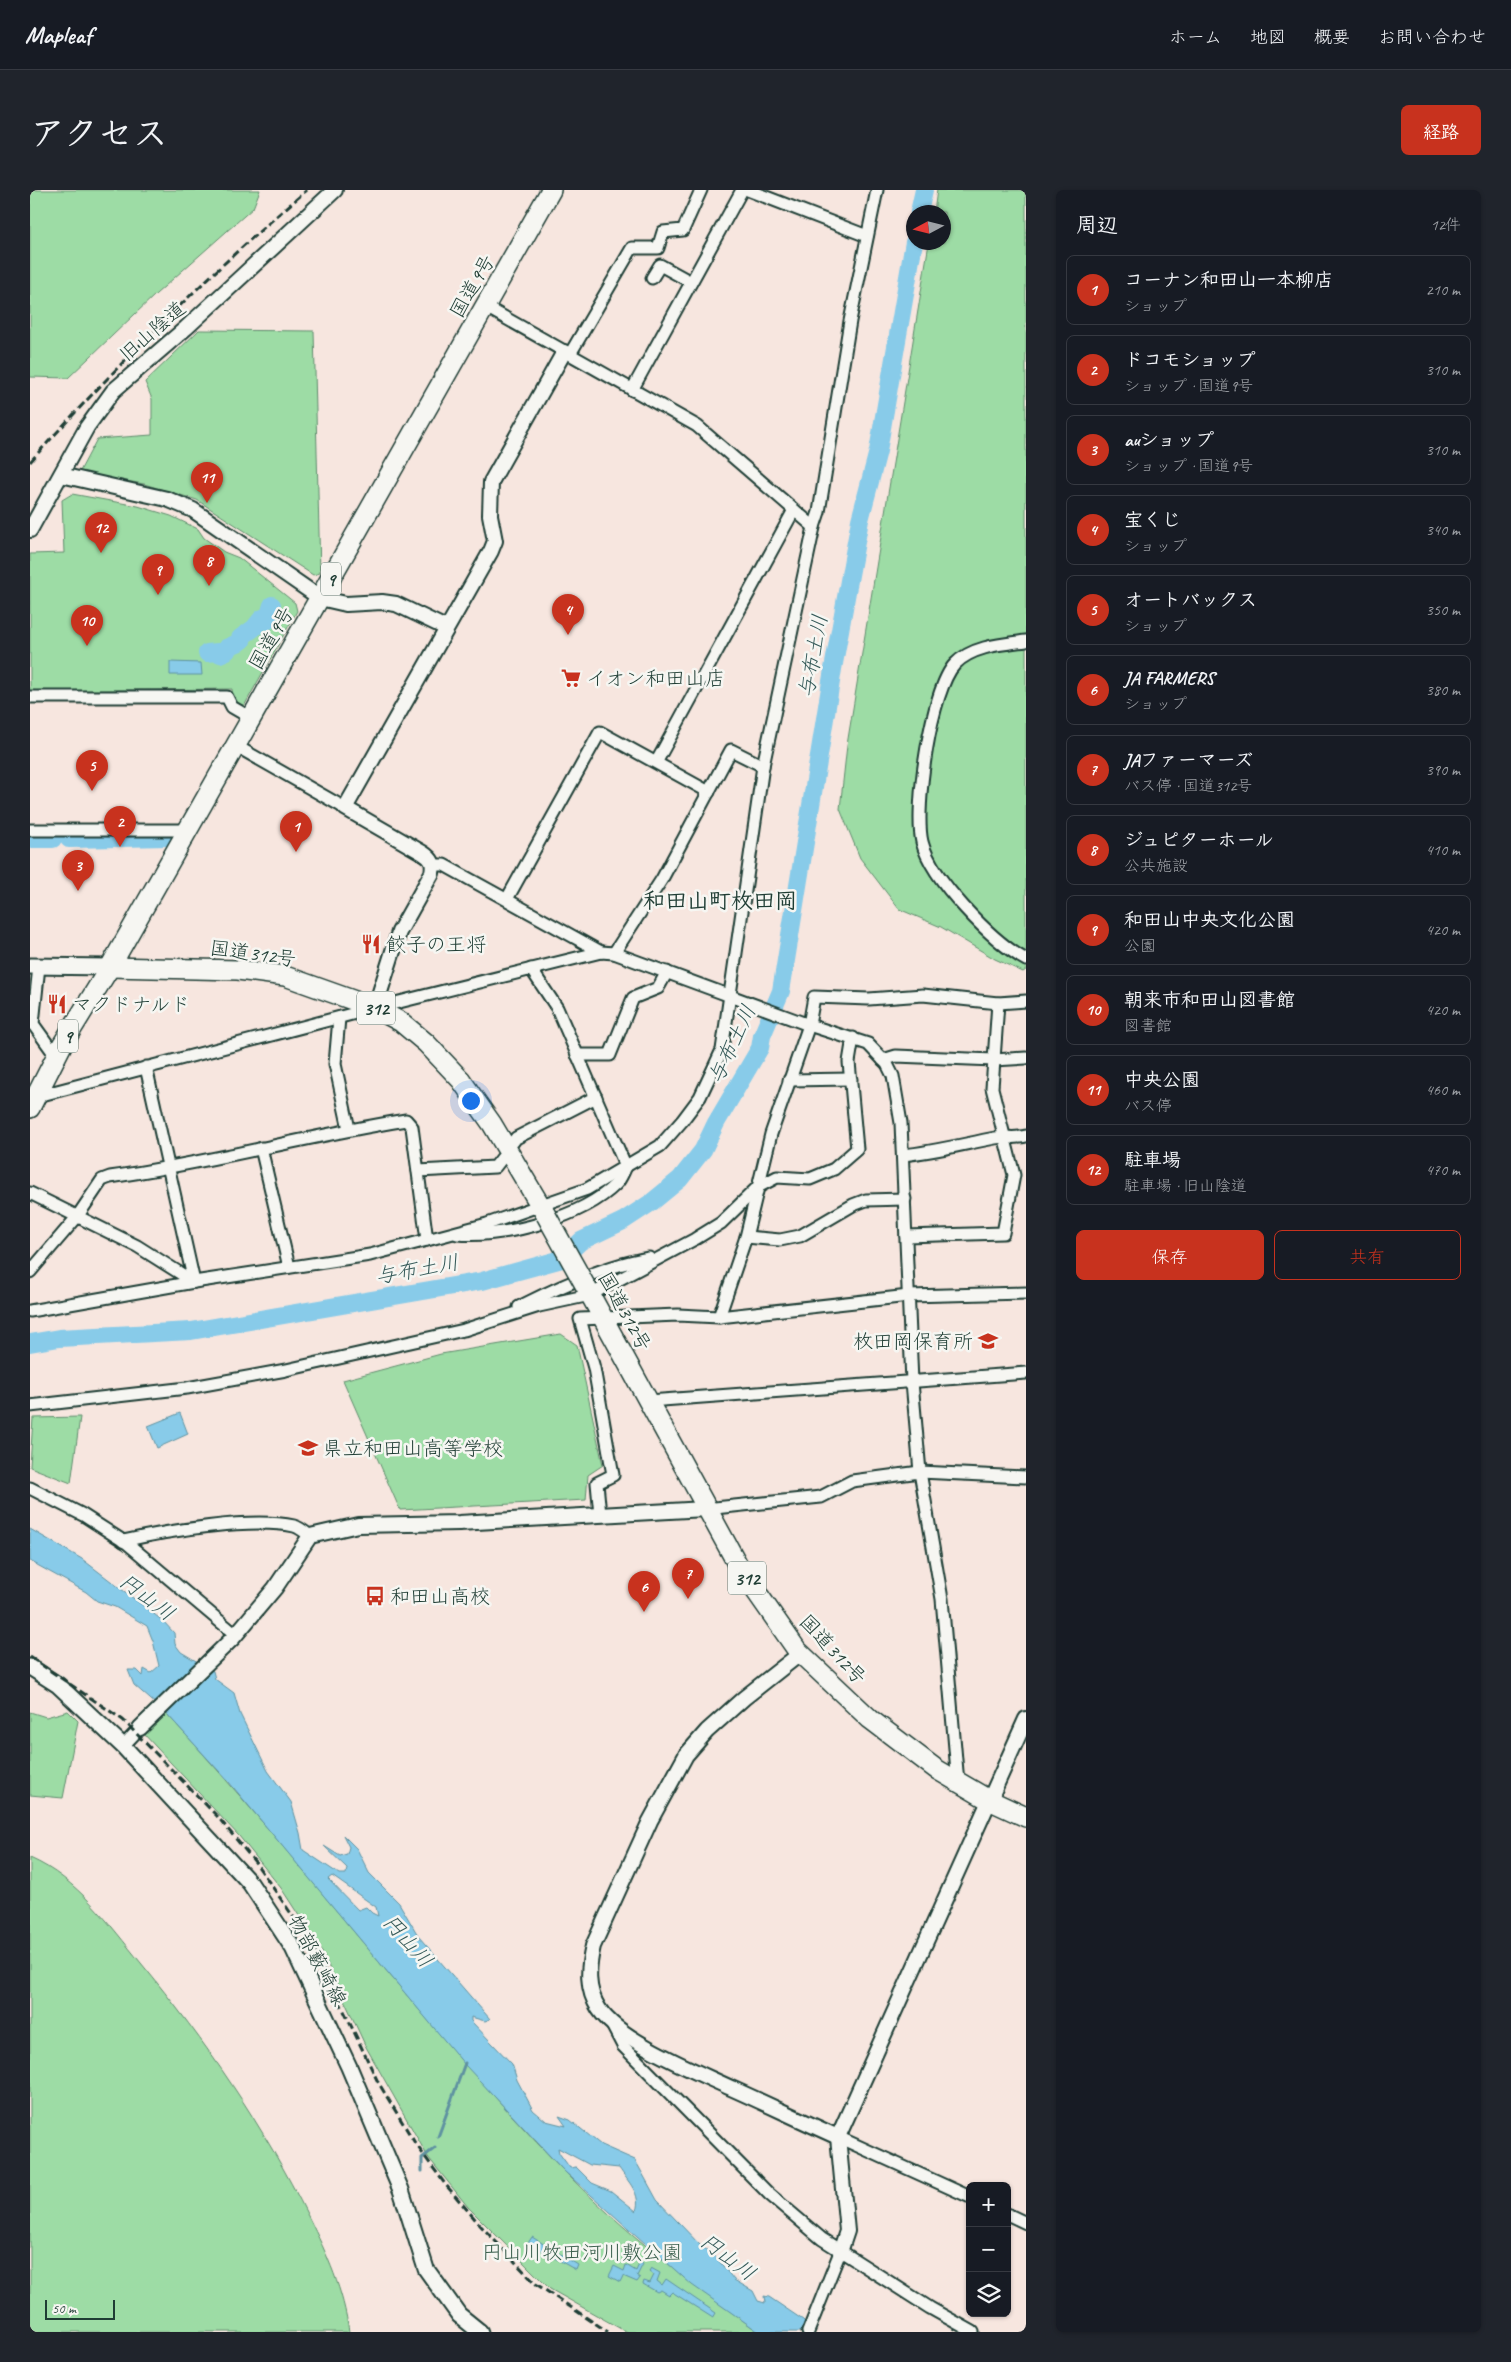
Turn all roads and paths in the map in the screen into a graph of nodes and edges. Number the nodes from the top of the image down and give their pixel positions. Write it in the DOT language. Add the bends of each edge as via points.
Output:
graph roads {
  1 [pos="334,190"];
  2 [pos="551,190"];
  3 [pos="702,190"];
  4 [pos="742,190"];
  5 [pos="748,190"];
  6 [pos="877,190"];
  7 [pos="867,236"];
  8 [pos="652,278"];
  9 [pos="691,282"];
  10 [pos="486,307"];
  11 [pos="567,353"];
  12 [pos="632,390"];
  13 [pos="62,475"];
  14 [pos="794,510"];
  15 [pos="814,527"];
  16 [pos="30,530"];
  17 [pos="320,598"];
  18 [pos="446,628"];
  19 [pos="1026,641"];
  20 [pos="30,698"];
  21 [pos="251,718"];
  22 [pos="236,746"];
  23 [pos="657,761"];
  24 [pos="764,766"];
  25 [pos="709,792"];
  26 [pos="345,808"];
  27 [pos="30,830"];
  28 [pos="188,830"];
  29 [pos="434,865"];
  30 [pos="507,899"];
  31 [pos="601,952"];
  32 [pos="614,952"];
  33 [pos="1026,960"];
  34 [pos="35,966"];
  35 [pos="110,967"];
  36 [pos="531,969"];
  37 [pos="667,972"];
  38 [pos="732,997"];
  39 [pos="1026,1001"];
  40 [pos="998,1003"];
  41 [pos="375,1008"];
  42 [pos="339,1018"];
  43 [pos="808,1026"];
  44 [pos="854,1038"];
  45 [pos="577,1055"];
  46 [pos="56,1056"];
  47 [pos="1026,1058"];
  48 [pos="883,1060"];
  49 [pos="994,1060"];
  50 [pos="146,1067"];
  51 [pos="851,1079"];
  52 [pos="789,1080"];
  53 [pos="596,1098"];
  54 [pos="32,1101"];
  55 [pos="349,1129"];
  56 [pos="1026,1136"];
  57 [pos="1006,1138"];
  58 [pos="513,1142"];
  59 [pos="262,1148"];
  60 [pos="903,1155"];
  61 [pos="502,1158"];
  62 [pos="626,1166"];
  63 [pos="168,1169"];
  64 [pos="418,1171"];
  65 [pos="758,1187"];
  66 [pos="30,1192"];
  67 [pos="905,1199"];
  68 [pos="543,1210"];
  69 [pos="77,1217"];
  70 [pos="450,1233"];
  71 [pos="906,1236"];
  72 [pos="746,1237"];
  73 [pos="427,1240"];
  74 [pos="661,1256"];
  75 [pos="289,1267"];
  76 [pos="30,1272"];
  77 [pos="194,1282"];
  78 [pos="588,1291"];
  79 [pos="1026,1293"];
  80 [pos="909,1296"];
  81 [pos="30,1311"];
  82 [pos="719,1317"];
  83 [pos="603,1318"];
  84 [pos="493,1320"];
  85 [pos="1026,1373"];
  86 [pos="912,1382"];
  87 [pos="649,1401"];
  88 [pos="30,1406"];
  89 [pos="920,1472"];
  90 [pos="1026,1477"];
  91 [pos="30,1488"];
  92 [pos="706,1509"];
  93 [pos="600,1515"];
  94 [pos="310,1536"];
  95 [pos="124,1541"];
  96 [pos="234,1637"];
  97 [pos="801,1653"];
  98 [pos="30,1667"];
  99 [pos="1026,1719"];
  100 [pos="140,1728"];
  101 [pos="123,1746"];
  102 [pos="958,1783"];
  103 [pos="989,1800"];
  104 [pos="1026,1817"];
  105 [pos="611,2023"];
  106 [pos="838,2138"];
  107 [pos="966,2195"];
  108 [pos="1011,2216"];
  109 [pos="1026,2222"];
  110 [pos="840,2252"];
  111 [pos="480,2332"];
  112 [pos="808,2332"];
  113 [pos="973,2332"];
  1 -- 13 [label="street, 旧山陰道" via="113,392 87,427"];
  2 -- 10 [label="highway, 国道9号 / 9"];
  3 -- 11 [label="street" via="683,230 663,232 658,248 632,248"];
  4 -- 9 [label="street"];
  5 -- 7 [label="street"];
  6 -- 7 [label="street"];
  7 -- 15 [label="street" via="820,512"];
  8 -- 9 [label="street" via="660,264"];
  9 -- 12 [label="street"];
  10 -- 11 [label="street"];
  10 -- 17 [label="highway, 国道9号 / 9"];
  11 -- 12 [label="street"];
  11 -- 18 [label="street" via="491,482 490,515 494,541"];
  12 -- 14 [label="street" via="697,426"];
  13 -- 16 [label="street, 旧山陰道"];
  13 -- 17 [label="street" via="158,497 193,510"];
  14 -- 15 [label="street"];
  14 -- 23 [label="street"];
  15 -- 24 [label="street"];
  17 -- 18 [label="street" via="346,604 396,604"];
  17 -- 21 [label="highway, 国道9号 / 9"];
  18 -- 26 [label="street"];
  19 -- 33 [label="street" via="996,645 969,654 955,664 946,679 934,715 919,802 922,842 934,866 960,902 989,933"];
  20 -- 21 [label="street" via="227,697 232,707"];
  21 -- 22 [label="highway, 国道9号 / 9"];
  22 -- 26 [label="street"];
  22 -- 28 [label="highway, 国道9号 / 9"];
  23 -- 25 [label="street"];
  23 -- 30 [label="street" via="600,732"];
  24 -- 25 [label="street" via="731,750"];
  24 -- 38 [label="street"];
  25 -- 32 [label="street" via="662,879"];
  26 -- 29 [label="street" via="424,853"];
  27 -- 28 [label="street"];
  28 -- 35 [label="highway, 国道9号 / 9"];
  29 -- 30 [label="street" via="444,865"];
  29 -- 41 [label="street" via="399,932"];
  30 -- 31 [label="street"];
  31 -- 32 [label="street"];
  31 -- 36 [label="street"];
  32 -- 37 [label="street"];
  34 -- 35 [label="main road"];
  34 -- 46 [label="street" via="33,1024"];
  35 -- 41 [label="highway, 国道312号 / 312" via="238,970 285,976"];
  35 -- 46 [label="highway, 国道9号 / 9"];
  36 -- 41 [label="street"];
  36 -- 45 [label="street" via="557,1008"];
  37 -- 38 [label="street"];
  37 -- 45 [label="street" via="658,988 633,998 610,1055"];
  38 -- 43 [label="street"];
  38 -- 62 [label="street" via="722,1050 700,1096 660,1146"];
  39 -- 40 [label="street"];
  40 -- 43 [label="street" via="923,995 814,997"];
  40 -- 49 [label="street"];
  41 -- 42 [label="street"];
  41 -- 68 [label="highway, 国道312号 / 312" via="400,1022 426,1043 461,1080 492,1124"];
  42 -- 50 [label="street"];
  42 -- 55 [label="street" via="335,1064"];
  43 -- 44 [label="street"];
  43 -- 52 [label="street"];
  44 -- 48 [label="street" via="868,1044"];
  44 -- 51 [label="street" via="849,1062"];
  45 -- 53 [label="street"];
  46 -- 54 [label="highway, 国道9号 / 9"];
  47 -- 49 [label="street"];
  48 -- 49 [label="street" via="896,1056"];
  48 -- 60 [label="street" via="897,1088"];
  49 -- 57 [label="street" via="992,1088"];
  50 -- 54 [label="street"];
  50 -- 63 [label="street"];
  51 -- 52 [label="street"];
  51 -- 65 [label="street" via="857,1149 834,1168 810,1179 777,1177"];
  52 -- 65 [label="street"];
  53 -- 58 [label="street"];
  53 -- 62 [label="street"];
  55 -- 59 [label="street"];
  55 -- 64 [label="street" via="406,1120 412,1127"];
  56 -- 57 [label="street"];
  57 -- 60 [label="street"];
  57 -- 71 [label="street" via="1014,1175 1003,1234"];
  59 -- 63 [label="street"];
  59 -- 75 [label="street"];
  60 -- 67 [label="street"];
  61 -- 64 [label="street" via="495,1167"];
  62 -- 68 [label="street"];
  62 -- 70 [label="street" via="618,1183 599,1196 540,1224 479,1236"];
  63 -- 69 [label="street" via="102,1180"];
  63 -- 77 [label="street"];
  64 -- 73 [label="street"];
  65 -- 72 [label="street"];
  65 -- 74 [label="street" via="721,1223"];
  66 -- 69 [label="street"];
  67 -- 71 [label="street"];
  67 -- 72 [label="street" via="866,1200 800,1236 780,1240"];
  68 -- 70 [label="street"];
  68 -- 78 [label="highway, 国道312号 / 312, bridge"];
  69 -- 76 [label="street"];
  69 -- 77 [label="street" via="137,1246"];
  70 -- 73 [label="street"];
  71 -- 80 [label="street"];
  72 -- 82 [label="street"];
  73 -- 75 [label="street" via="370,1255"];
  74 -- 78 [label="street"];
  74 -- 84 [label="street" via="633,1260 547,1292"];
  75 -- 77 [label="street"];
  77 -- 81 [label="street"];
  78 -- 83 [label="highway, 国道312号 / 312"];
  78 -- 84 [label="street"];
  79 -- 80 [label="street"];
  80 -- 82 [label="street"];
  80 -- 86 [label="street"];
  82 -- 83 [label="street"];
  83 -- 87 [label="highway, 国道312号 / 312"];
  83 -- 93 [label="street" via="580,1319 594,1368 613,1475 597,1483"];
  84 -- 88 [label="street" via="464,1330 286,1370 187,1388"];
  85 -- 86 [label="street"];
  86 -- 87 [label="street"];
  86 -- 89 [label="street"];
  87 -- 92 [label="highway, 国道312号 / 312"];
  89 -- 90 [label="street"];
  89 -- 92 [label="street" via="852,1481 821,1497"];
  89 -- 102 [label="street" via="942,1599"];
  91 -- 95 [label="street" via="83,1515"];
  92 -- 93 [label="street"];
  92 -- 97 [label="highway, 国道312号 / 312" via="739,1567"];
  93 -- 94 [label="street" via="459,1523 358,1524"];
  94 -- 95 [label="street" via="296,1526 266,1524 218,1526"];
  94 -- 96 [label="street" via="275,1588"];
  95 -- 96 [label="street"];
  96 -- 100 [label="street"];
  97 -- 102 [label="highway, 国道312号 / 312" via="870,1720"];
  97 -- 105 [label="street" via="707,1731 686,1755 664,1793 593,1946 589,1966 593,1998"];
  98 -- 101 [label="main road, 物部藪崎線" via="58,1685"];
  99 -- 103 [label="street"];
  100 -- 101 [label="street"];
  101 -- 111 [label="main road, 物部藪崎線" via="250,1883 293,1948 384,2147 426,2270 459,2315"];
  102 -- 103 [label="highway, 国道312号 / 312"];
  103 -- 104 [label="highway, 国道312号 / 312"];
  103 -- 106 [label="street"];
  105 -- 106 [label="street" via="688,2068"];
  105 -- 110 [label="street" via="623,2046 769,2194"];
  106 -- 107 [label="street"];
  106 -- 110 [label="street" via="847,2232"];
  108 -- 109 [label="street"];
  110 -- 112 [label="street"];
  110 -- 113 [label="street"];
}
